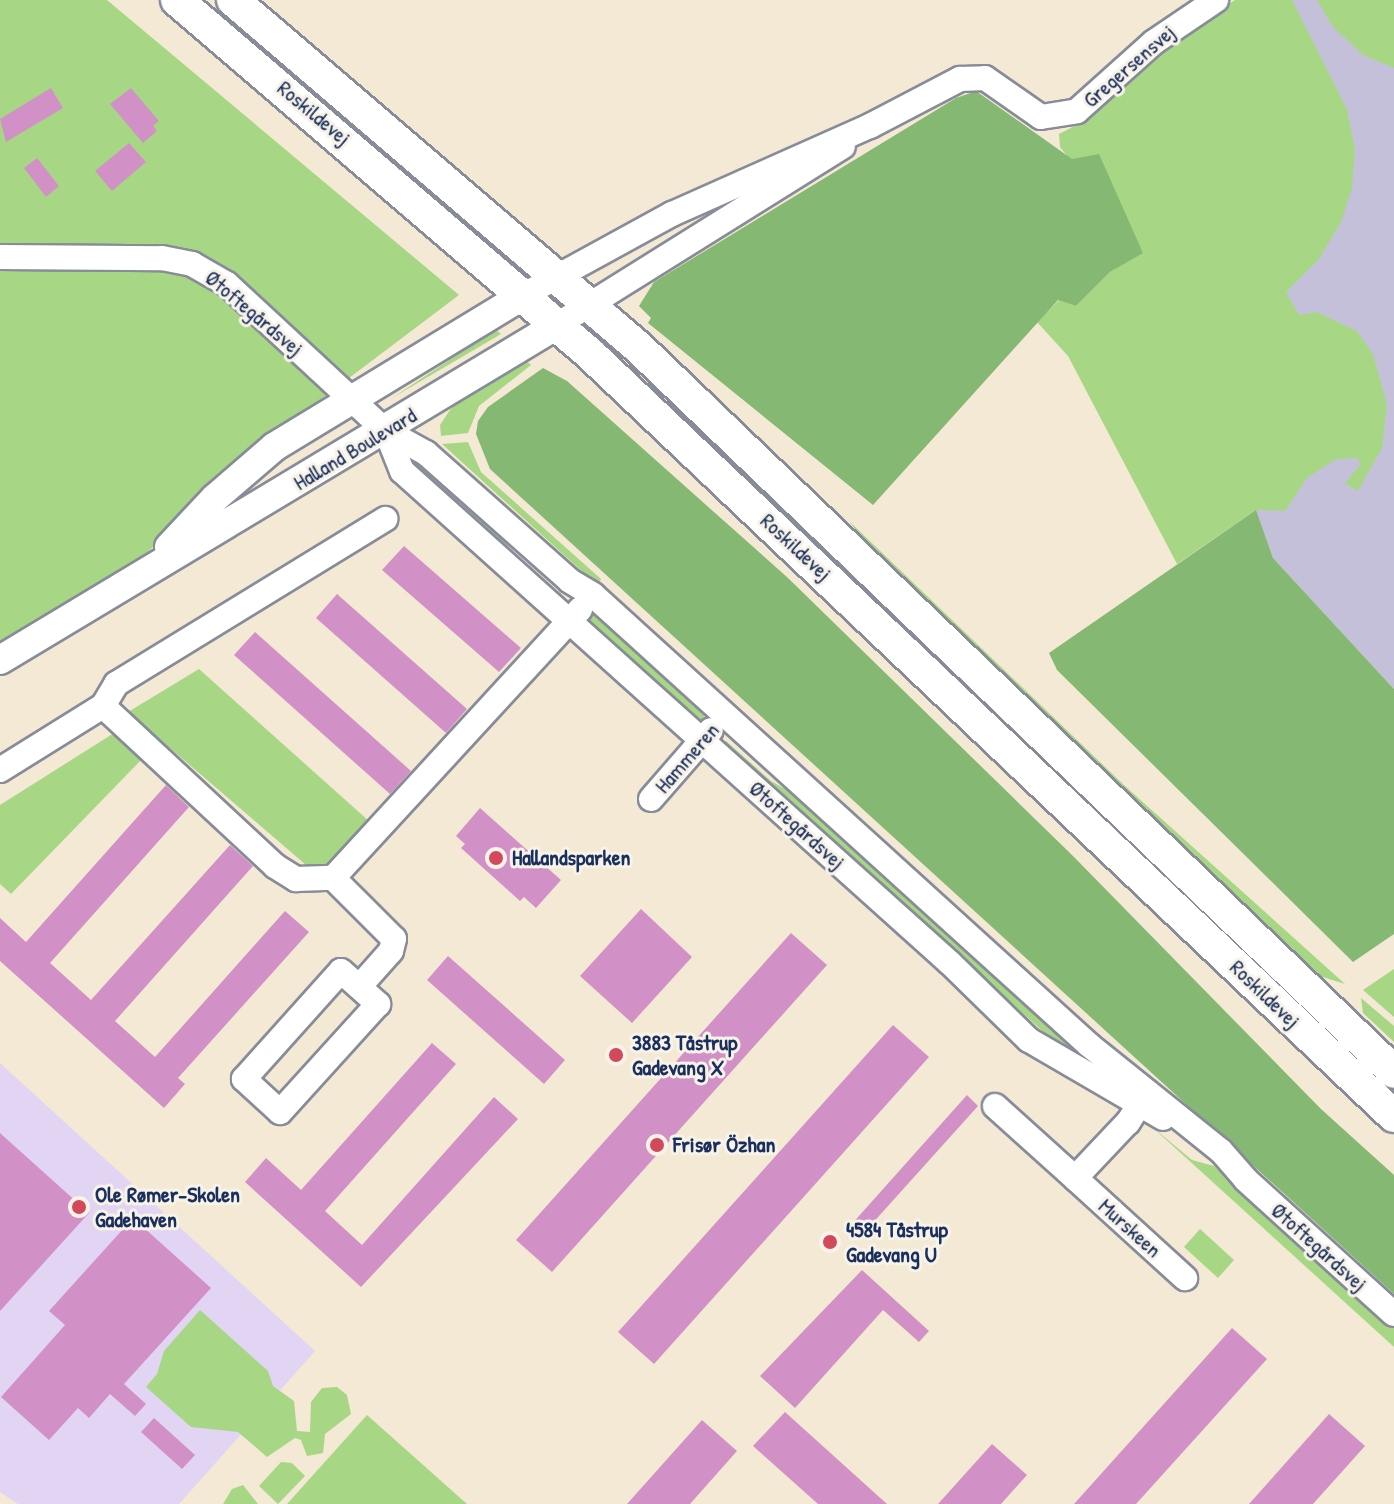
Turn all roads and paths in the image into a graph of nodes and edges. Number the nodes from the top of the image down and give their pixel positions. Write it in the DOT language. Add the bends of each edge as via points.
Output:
graph roads {
  1 [pos="177,0"];
  2 [pos="233,0"];
  3 [pos="1216,0"];
  4 [pos="870,126"];
  5 [pos="0,257"];
  6 [pos="559,277"];
  7 [pos="524,295"];
  8 [pos="591,305"];
  9 [pos="557,325"];
  10 [pos="352,398"];
  11 [pos="386,431"];
  12 [pos="385,519"];
  13 [pos="150,568"];
  14 [pos="593,595"];
  15 [pos="569,621"];
  16 [pos="0,660"];
  17 [pos="103,706"];
  18 [pos="723,716"];
  19 [pos="702,740"];
  20 [pos="0,770"];
  21 [pos="651,799"];
  22 [pos="333,878"];
  23 [pos="359,987"];
  24 [pos="1394,1072"];
  25 [pos="1144,1097"];
  26 [pos="995,1106"];
  27 [pos="1394,1116"];
  28 [pos="1075,1178"];
  29 [pos="1185,1278"];
  30 [pos="1394,1314"];
  1 -- 7 [label="main road, Roskildevej"];
  2 -- 6 [label="main road, Roskildevej"];
  3 -- 4 [label="street, Gregersensvej" via="1165,33 1095,99 1068,115 1041,117 976,75"];
  4 -- 6 [label="street, Gregersensvej" via="672,214"];
  4 -- 8 [label="street, Gregersensvej"];
  5 -- 10 [label="street, Øtoftegårdsvej" via="131,255 192,264 227,284"];
  6 -- 7 [label="street, Gregersensvej"];
  6 -- 8 [label="main road, Roskildevej"];
  7 -- 9 [label="main road, Roskildevej"];
  7 -- 10 [label="street, Halland Boulevard"];
  8 -- 9 [label="street, Gregersensvej"];
  8 -- 24 [label="main road, Roskildevej"];
  9 -- 11 [label="street, Halland Boulevard"];
  9 -- 27 [label="main road, Roskildevej"];
  10 -- 11 [label="street, Øtoftegårdsvej"];
  10 -- 13 [label="street, Halland Boulevard" via="274,447 215,498"];
  11 -- 13 [label="street, Halland Boulevard"];
  11 -- 14 [label="street, Øtoftegårdsvej" via="432,457 570,581"];
  11 -- 15 [label="street, Øtoftegårdsvej" via="402,471"];
  12 -- 17 [label="street" via="116,684"];
  13 -- 16 [label="street, Halland Boulevard"];
  14 -- 15 [label="street"];
  14 -- 18 [label="street, Øtoftegårdsvej"];
  15 -- 19 [label="street, Øtoftegårdsvej"];
  15 -- 22 [label="street"];
  17 -- 20 [label="street"];
  17 -- 22 [label="street" via="275,866 296,879"];
  18 -- 19 [label="street, Hammeren"];
  18 -- 25 [label="street, Øtoftegårdsvej"];
  19 -- 21 [label="street, Hammeren"];
  19 -- 25 [label="street, Øtoftegårdsvej" via="1029,1040"];
  22 -- 23 [label="street" via="394,939 391,951"];
  23 -- 23 [label="street" via="378,1004 280,1112 244,1079 341,971"];
  25 -- 28 [label="street"];
  25 -- 30 [label="street, Øtoftegårdsvej" via="1245,1179"];
  26 -- 28 [label="street, Murskeen"];
  28 -- 29 [label="street, Murskeen"];
}
